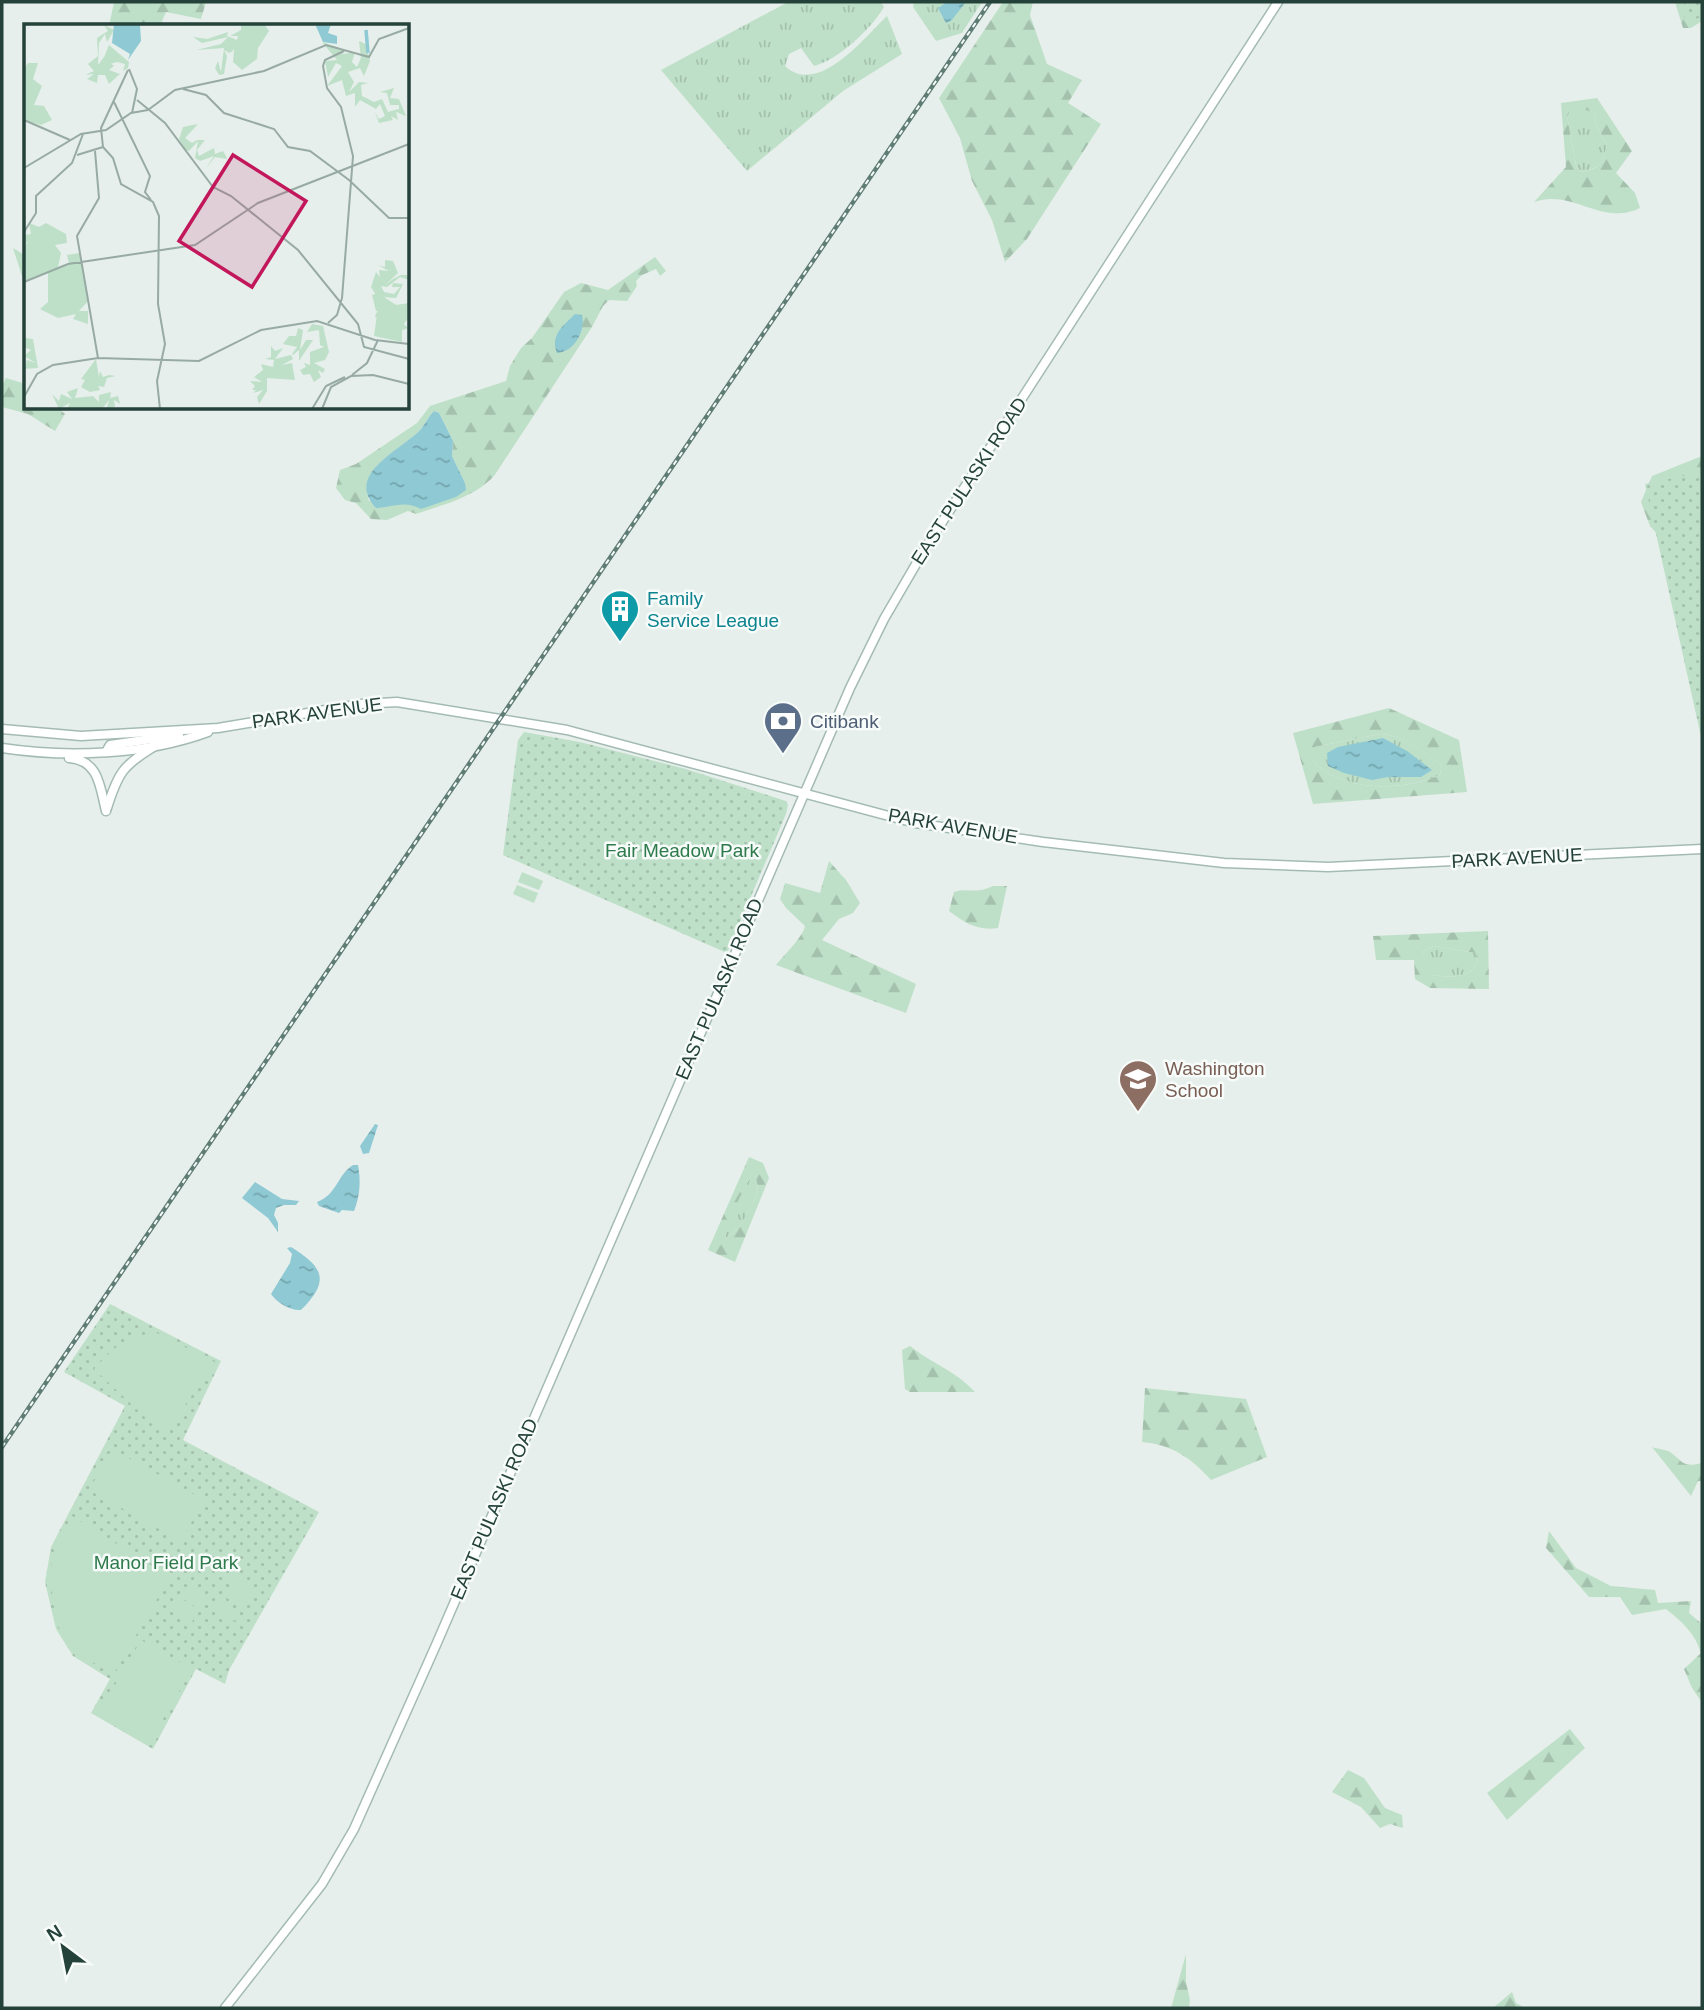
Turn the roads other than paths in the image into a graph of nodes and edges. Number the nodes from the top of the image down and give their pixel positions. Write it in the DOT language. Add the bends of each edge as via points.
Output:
graph roads {
  1 [pos="1278,2"];
  2 [pos="2,729"];
  3 [pos="202,729"];
  4 [pos="218,729"];
  5 [pos="81,736"];
  6 [pos="159,744"];
  7 [pos="2,748"];
  8 [pos="106,752"];
  9 [pos="42,753"];
  10 [pos="805,794"];
  11 [pos="1702,849"];
  12 [pos="225,2008"];
  1 -- 10 [label="main road, EAST PULASKI ROAD" via="926,547 868,651"];
  2 -- 5 [label="main road, PARK AVENUE"];
  3 -- 4 [label="main road, PARK AVENUE"];
  3 -- 5 [label="main road, PARK AVENUE"];
  3 -- 8 [label="main road" via="110,745"];
  4 -- 6 [label="main road, PARK AVENUE"];
  4 -- 10 [label="main road, PARK AVENUE" via="397,702 566,730"];
  5 -- 8 [label="main road" via="98,739"];
  6 -- 8 [label="main road, PARK AVENUE"];
  6 -- 9 [label="main road" via="123,769 106,811 88,763"];
  7 -- 9 [label="main road, PARK AVENUE"];
  8 -- 9 [label="main road, PARK AVENUE"];
  10 -- 11 [label="main road, PARK AVENUE" via="971,832 1258,865 1328,867"];
  10 -- 12 [label="main road, EAST PULASKI ROAD" via="360,1817 322,1884"];
}
